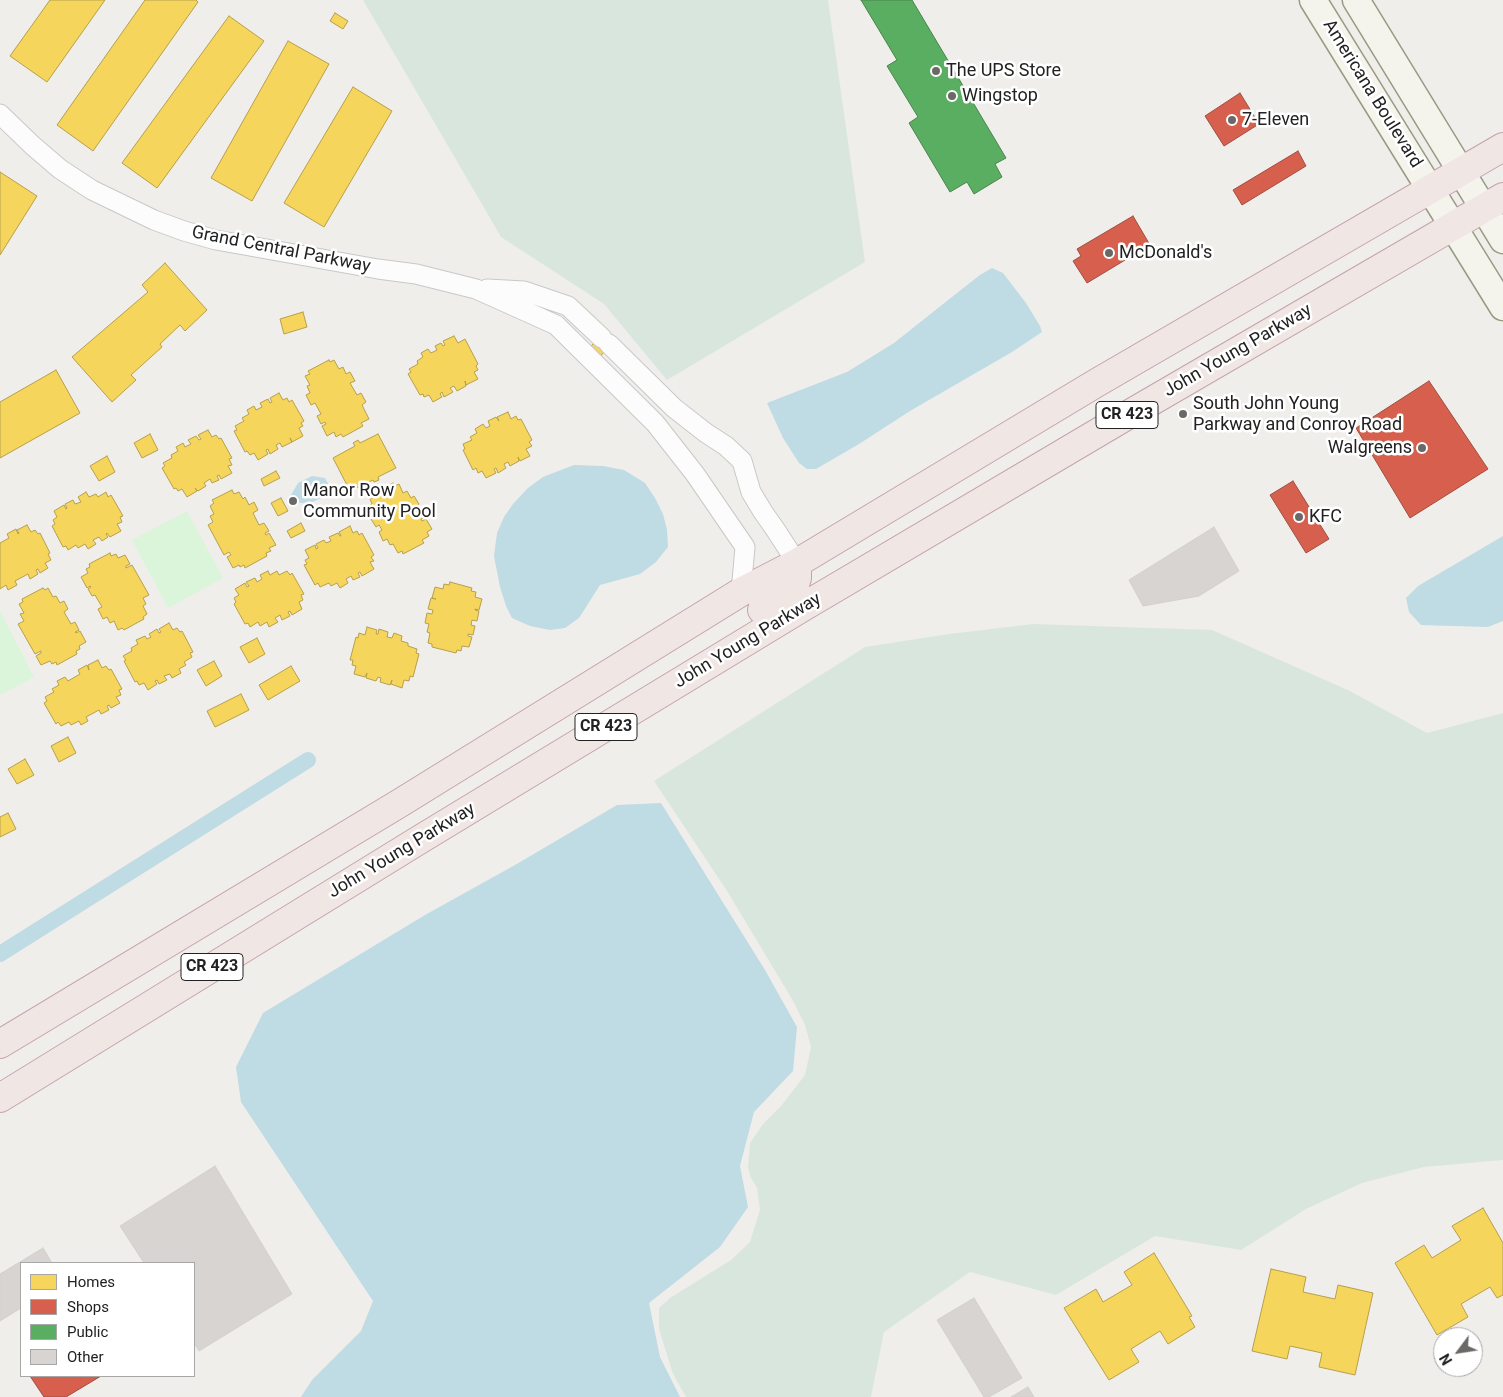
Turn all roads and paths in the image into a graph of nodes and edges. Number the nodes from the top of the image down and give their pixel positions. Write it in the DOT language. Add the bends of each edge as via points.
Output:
graph roads {
  1 [pos="1314,0"];
  2 [pos="1356,0"];
  3 [pos="0,114"];
  4 [pos="1503,147"];
  5 [pos="1461,171"];
  6 [pos="1430,189"];
  7 [pos="1493,202"];
  8 [pos="1453,226"];
  9 [pos="1503,240"];
  10 [pos="476,289"];
  11 [pos="1503,308"];
  12 [pos="863,523"];
  13 [pos="796,563"];
  14 [pos="741,592"];
  15 [pos="803,607"];
  16 [pos="551,760"];
  17 [pos="0,1044"];
  18 [pos="0,1098"];
  1 -- 6 [label="main road, Americana Boulevard"];
  2 -- 5 [label="main road, Americana Boulevard"];
  3 -- 10 [label="street, Grand Central Parkway" via="60,169 92,190 154,220 216,240 416,274"];
  4 -- 5 [label="highway, CR 423"];
  5 -- 6 [label="highway, CR 423"];
  5 -- 7 [label="main road, Americana Boulevard"];
  6 -- 8 [label="main road, Americana Boulevard"];
  6 -- 12 [label="highway, CR 423"];
  7 -- 8 [label="highway, John Young Parkway / CR 423"];
  7 -- 9 [label="main road, Americana Boulevard"];
  8 -- 11 [label="main road, Americana Boulevard"];
  8 -- 15 [label="highway, John Young Parkway / CR 423"];
  10 -- 13 [label="street, Grand Central Parkway" via="524,291 568,306 674,408 742,461 751,492"];
  10 -- 14 [label="street, Grand Central Parkway" via="556,325 655,422 745,547"];
  12 -- 13 [label="highway, CR 423"];
  12 -- 15 [label="highway" via="852,537 809,572"];
  13 -- 14 [label="highway, CR 423"];
  13 -- 16 [label="highway" via="794,591 587,717"];
  14 -- 17 [label="highway, CR 423" via="392,808"];
  15 -- 16 [label="highway, John Young Parkway / CR 423"];
  16 -- 18 [label="highway, John Young Parkway / CR 423"];
}
